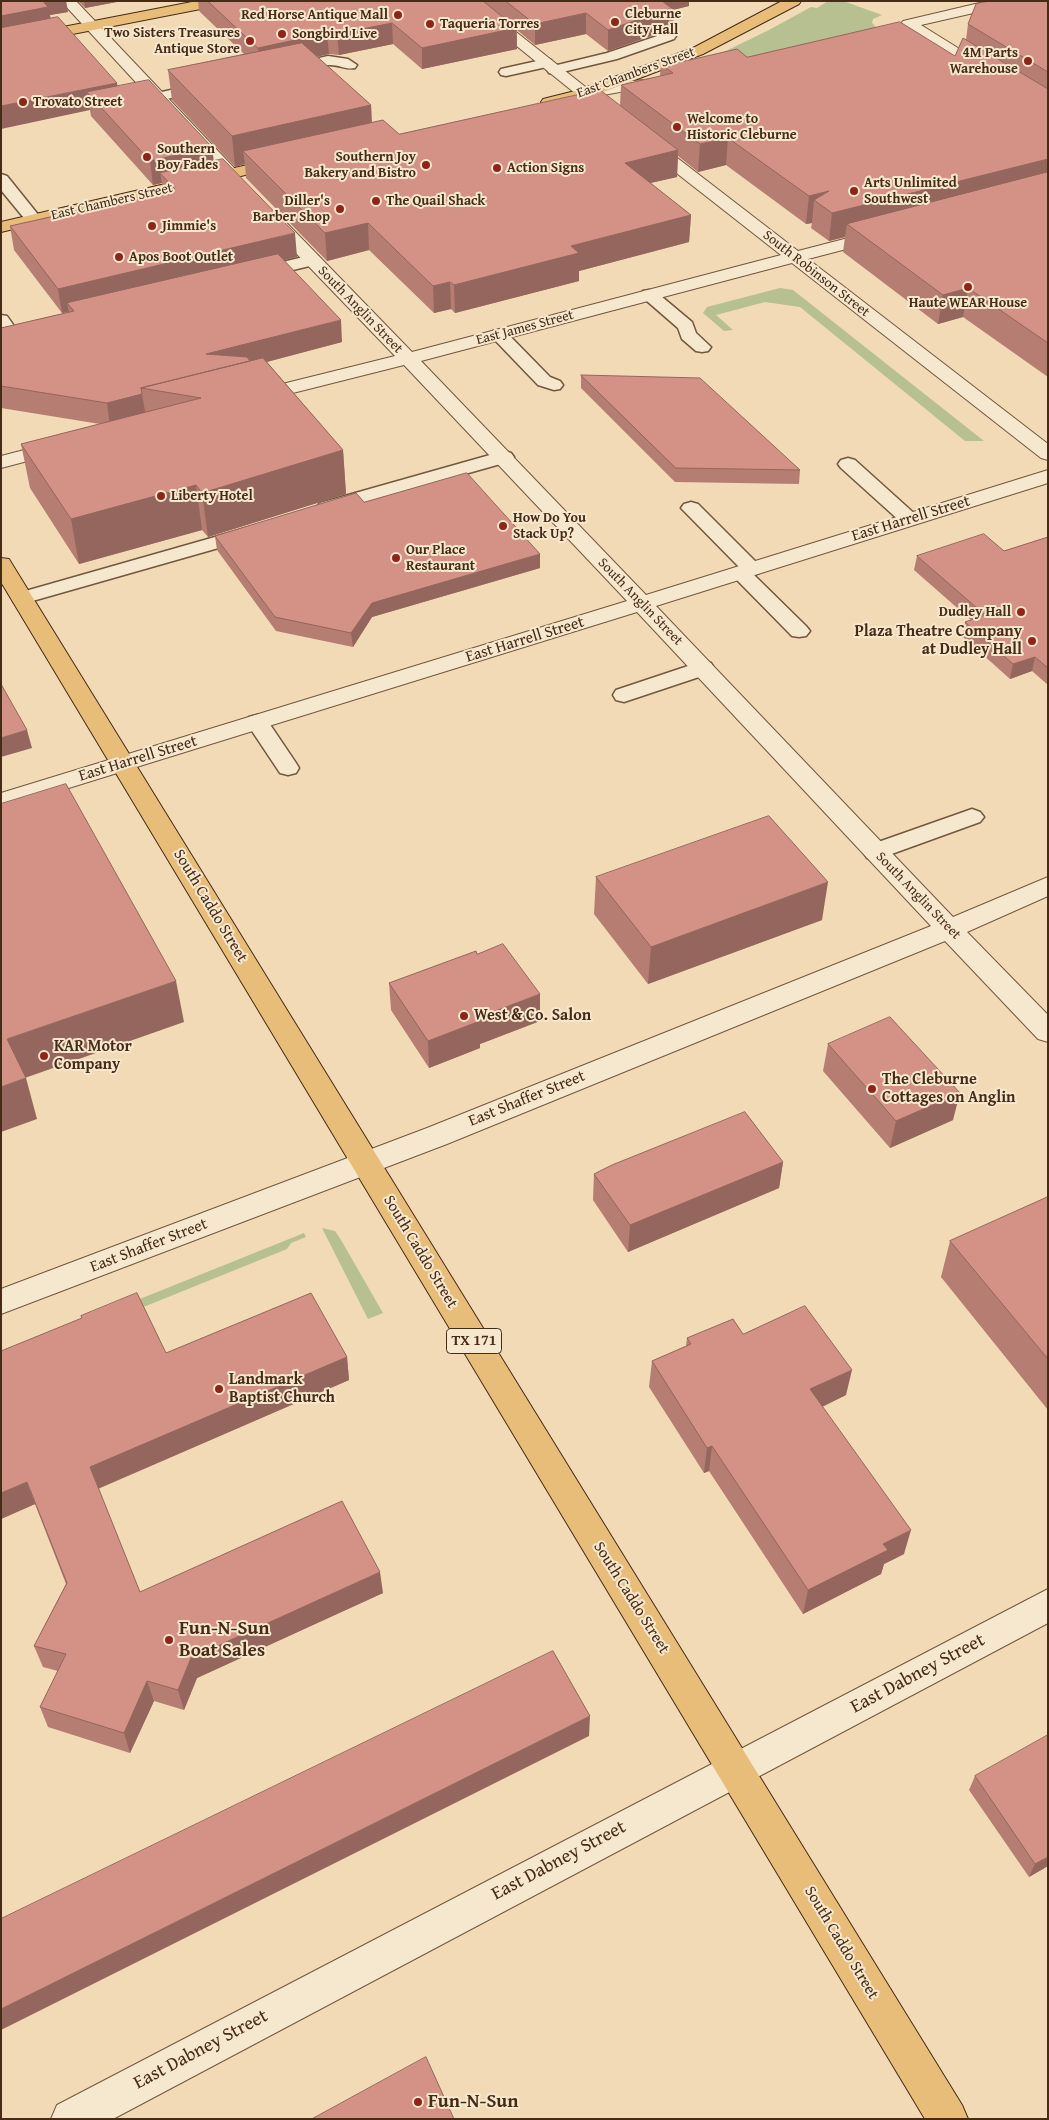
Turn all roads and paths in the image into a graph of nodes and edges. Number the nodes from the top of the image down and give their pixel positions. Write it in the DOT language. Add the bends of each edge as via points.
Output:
graph roads {
  1 [pos="68,1"];
  2 [pos="221,1"];
  3 [pos="468,1"];
  4 [pos="794,1"];
  5 [pos="1008,1"];
  6 [pos="92,26"];
  7 [pos="912,26"];
  8 [pos="669,36"];
  9 [pos="860,42"];
  10 [pos="1,44"];
  11 [pos="350,65"];
  12 [pos="550,67"];
  13 [pos="275,72"];
  14 [pos="506,72"];
  15 [pos="670,82"];
  16 [pos="221,83"];
  17 [pos="584,94"];
  18 [pos="158,97"];
  19 [pos="530,106"];
  20 [pos="1048,111"];
  21 [pos="618,120"];
  22 [pos="634,132"];
  23 [pos="299,159"];
  24 [pos="230,174"];
  25 [pos="1,179"];
  26 [pos="34,220"];
  27 [pos="1,227"];
  28 [pos="900,230"];
  29 [pos="795,257"];
  30 [pos="312,260"];
  31 [pos="238,278"];
  32 [pos="649,295"];
  33 [pos="29,329"];
  34 [pos="4,330"];
  35 [pos="499,335"];
  36 [pos="702,347"];
  37 [pos="406,357"];
  38 [pos="554,385"];
  39 [pos="235,401"];
  40 [pos="72,443"];
  41 [pos="1048,454"];
  42 [pos="504,458"];
  43 [pos="1,462"];
  44 [pos="848,464"];
  45 [pos="1048,476"];
  46 [pos="691,508"];
  47 [pos="308,513"];
  48 [pos="909,520"];
  49 [pos="266,528"];
  50 [pos="1,564"];
  51 [pos="746,571"];
  52 [pos="22,598"];
  53 [pos="642,604"];
  54 [pos="799,631"];
  55 [pos="703,668"];
  56 [pos="624,695"];
  57 [pos="257,722"];
  58 [pos="123,763"];
  59 [pos="288,768"];
  60 [pos="1,802"];
  61 [pos="972,817"];
  62 [pos="875,852"];
  63 [pos="1048,886"];
  64 [pos="948,928"];
  65 [pos="1048,1032"];
  66 [pos="366,1162"];
  67 [pos="1,1302"];
  68 [pos="1048,1605"];
  69 [pos="735,1769"];
  70 [pos="71,2119"];
  71 [pos="948,2119"];
  1 -- 6 [label="street, South Anglin Street"];
  2 -- 6 [label="main road"];
  3 -- 12 [label="street"];
  4 -- 17 [label="main road, East Chambers Street" via="698,51"];
  5 -- 7 [label="street"];
  6 -- 10 [label="main road"];
  6 -- 18 [label="street, South Anglin Street"];
  7 -- 9 [label="street"];
  7 -- 20 [label="street"];
  8 -- 12 [label="lane" via="612,56"];
  11 -- 13 [label="lane" via="329,60"];
  12 -- 14 [label="lane"];
  12 -- 17 [label="street"];
  15 -- 17 [label="street"];
  16 -- 18 [label="lane"];
  17 -- 19 [label="main road, East Chambers Street"];
  17 -- 21 [label="street"];
  18 -- 24 [label="street, South Anglin Street"];
  22 -- 29 [label="street, South Robinson Street"];
  23 -- 24 [label="main road, East Chambers Street"];
  24 -- 26 [label="main road, East Chambers Street"];
  24 -- 30 [label="street, South Anglin Street"];
  25 -- 26 [label="lane"];
  26 -- 27 [label="main road, East Chambers Street"];
  28 -- 29 [label="street, East James Street"];
  29 -- 32 [label="street, East James Street"];
  29 -- 41 [label="street, South Robinson Street"];
  30 -- 31 [label="lane"];
  30 -- 37 [label="street, South Anglin Street"];
  32 -- 35 [label="street, East James Street"];
  32 -- 36 [label="lane" via="686,326 688,335"];
  33 -- 34 [label="lane"];
  35 -- 37 [label="street, East James Street"];
  35 -- 38 [label="lane" via="544,381"];
  37 -- 39 [label="street, East James Street"];
  37 -- 42 [label="street, South Anglin Street"];
  40 -- 43 [label="street"];
  42 -- 47 [label="lane"];
  42 -- 53 [label="street, South Anglin Street"];
  44 -- 48 [label="lane"];
  45 -- 48 [label="street, East Harrell Street"];
  46 -- 51 [label="lane"];
  48 -- 51 [label="street, East Harrell Street"];
  49 -- 52 [label="lane"];
  50 -- 52 [label="main road, South Caddo Street / TX 171"];
  51 -- 53 [label="street, East Harrell Street"];
  51 -- 54 [label="lane"];
  52 -- 58 [label="main road, South Caddo Street / TX 171"];
  53 -- 55 [label="street, South Anglin Street"];
  53 -- 57 [label="street, East Harrell Street"];
  55 -- 56 [label="lane"];
  55 -- 62 [label="street, South Anglin Street"];
  57 -- 58 [label="street, East Harrell Street"];
  57 -- 59 [label="lane"];
  58 -- 60 [label="street, East Harrell Street"];
  58 -- 66 [label="main road, South Caddo Street / TX 171"];
  61 -- 62 [label="lane"];
  62 -- 64 [label="street, South Anglin Street"];
  63 -- 64 [label="street, East Shaffer Street"];
  64 -- 65 [label="street, South Anglin Street"];
  64 -- 66 [label="street, East Shaffer Street" via="901,950"];
  66 -- 67 [label="street, East Shaffer Street"];
  66 -- 69 [label="main road, South Caddo Street / TX 171"];
  68 -- 69 [label="street, East Dabney Street"];
  69 -- 70 [label="street, East Dabney Street"];
  69 -- 71 [label="main road, South Caddo Street / TX 171"];
}
